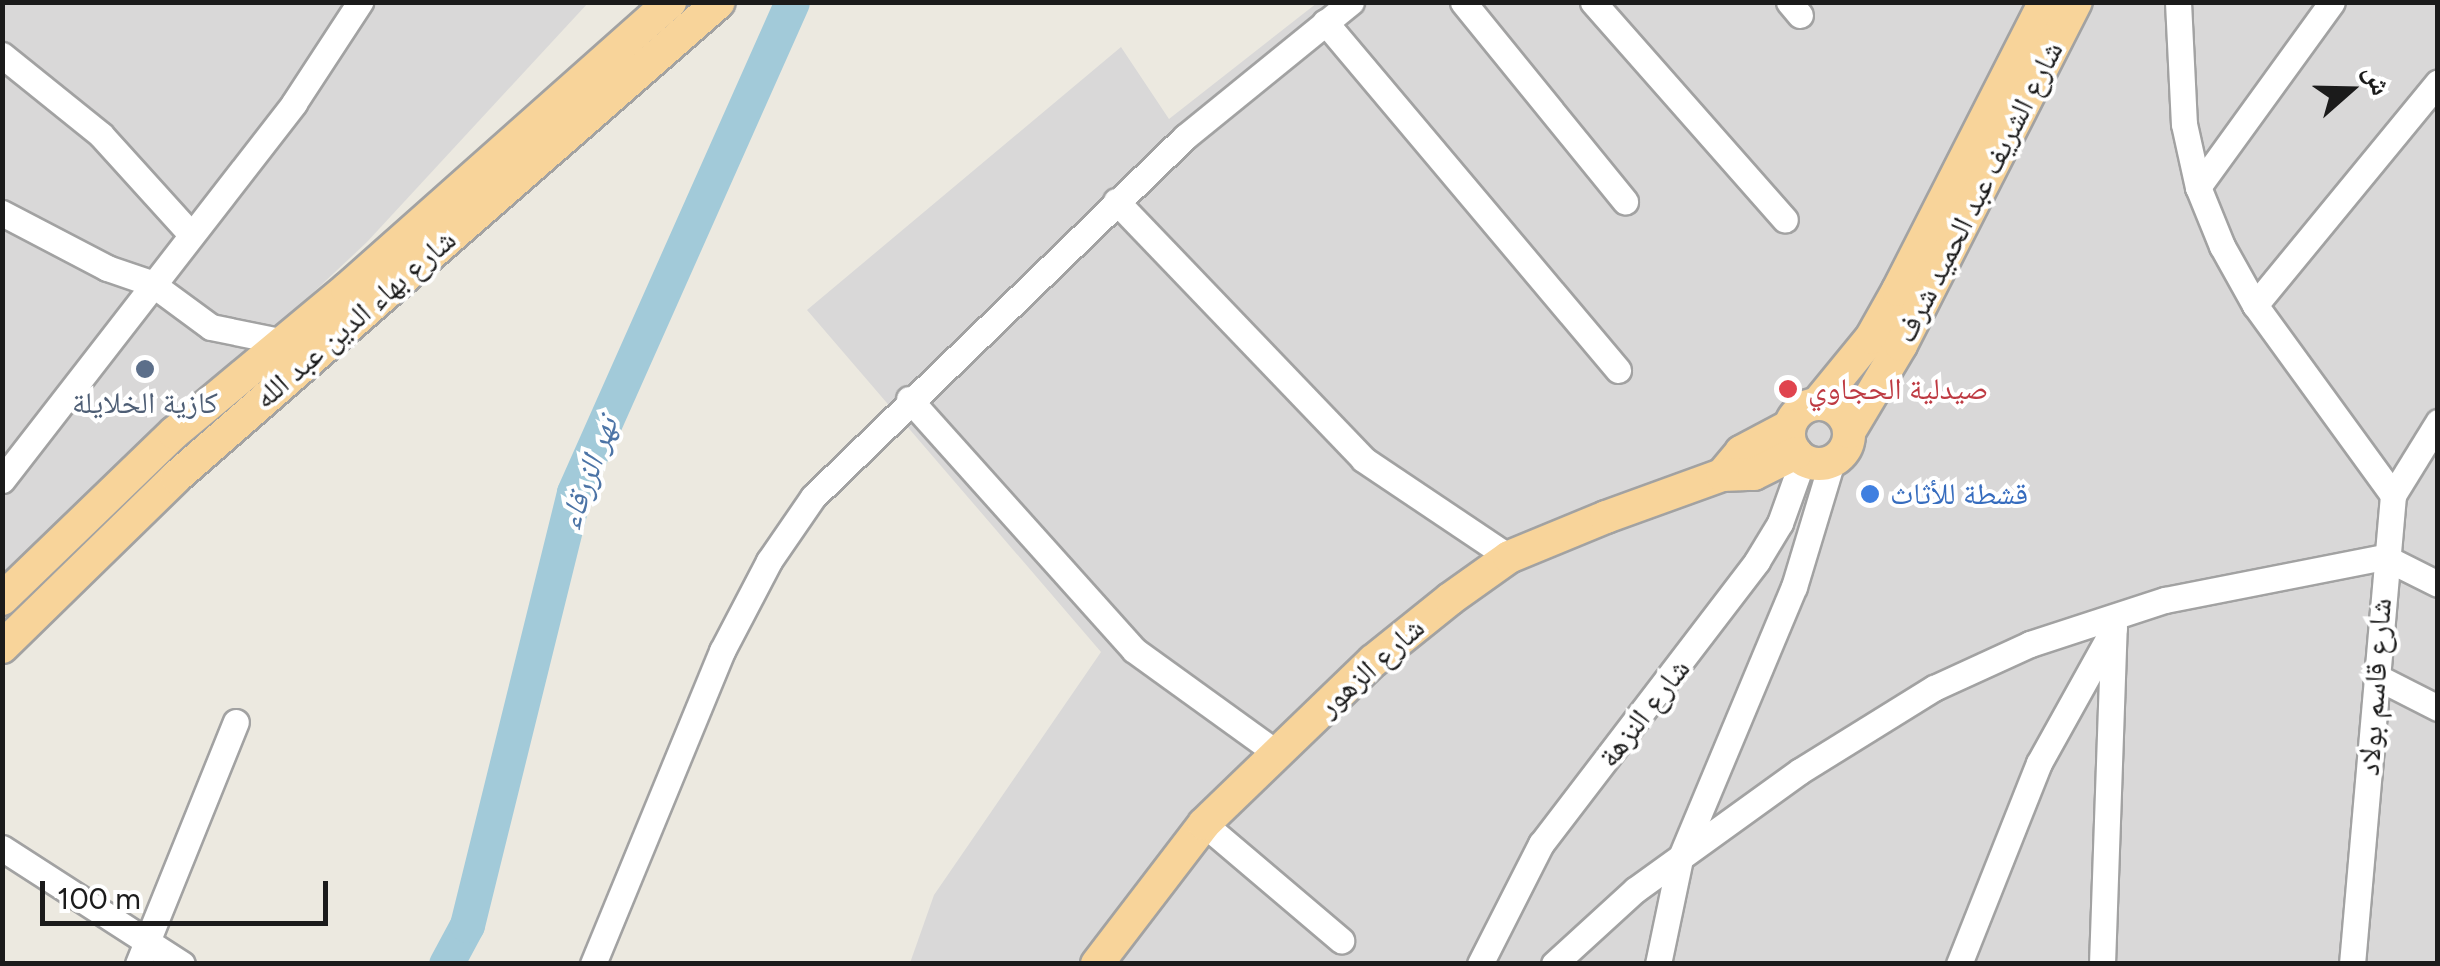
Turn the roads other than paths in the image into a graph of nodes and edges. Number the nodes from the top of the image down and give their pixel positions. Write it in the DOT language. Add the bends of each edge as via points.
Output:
graph roads {
  1 [pos="360,2"];
  2 [pos="670,2"];
  3 [pos="719,2"];
  4 [pos="1351,2"];
  5 [pos="1463,2"];
  6 [pos="1593,2"];
  7 [pos="2044,2"];
  8 [pos="2076,2"];
  9 [pos="2178,2"];
  10 [pos="2332,2"];
  11 [pos="1325,22"];
  12 [pos="2,55"];
  13 [pos="2438,82"];
  14 [pos="2198,187"];
  15 [pos="1116,201"];
  16 [pos="1625,201"];
  17 [pos="2,213"];
  18 [pos="1784,220"];
  19 [pos="190,233"];
  20 [pos="151,283"];
  21 [pos="356,300"];
  22 [pos="2255,305"];
  23 [pos="284,342"];
  24 [pos="1618,370"];
  25 [pos="909,399"];
  26 [pos="1817,404"];
  27 [pos="1849,432"];
  28 [pos="2433,436"];
  29 [pos="1806,450"];
  30 [pos="5,472"];
  31 [pos="2393,494"];
  32 [pos="1509,557"];
  33 [pos="2384,558"];
  34 [pos="2438,584"];
  35 [pos="2,599"];
  36 [pos="2114,621"];
  37 [pos="2,647"];
  38 [pos="2379,678"];
  39 [pos="2438,708"];
  40 [pos="236,722"];
  41 [pos="1277,752"];
  42 [pos="1204,824"];
  43 [pos="2,848"];
  44 [pos="1680,859"];
  45 [pos="1341,940"];
  46 [pos="143,952"];
  47 [pos="182,964"];
  48 [pos="593,964"];
  49 [pos="1097,964"];
  50 [pos="1480,964"];
  51 [pos="1554,964"];
  52 [pos="1658,964"];
  53 [pos="1959,964"];
  54 [pos="2102,964"];
  55 [pos="2352,964"];
  1 -- 19 [label="street" via="294,102"];
  2 -- 21 [label="main road, شارع بهاء الدين عبد الله"];
  3 -- 21 [label="main road, شارع بهاء الدين عبد الله"];
  4 -- 11 [label="street"];
  5 -- 16 [label="street"];
  6 -- 18 [label="street"];
  7 -- 26 [label="main road, شارع الشريف عبد الحميد شرف" via="1889,306"];
  8 -- 27 [label="main road, شارع الشريف عبد الحميد شرف" via="1901,345"];
  9 -- 14 [label="street" via="2184,124"];
  10 -- 14 [label="street"];
  11 -- 15 [label="street"];
  11 -- 24 [label="street"];
  12 -- 19 [label="street" via="101,135"];
  13 -- 22 [label="street"];
  14 -- 22 [label="street"];
  15 -- 25 [label="street"];
  15 -- 32 [label="street" via="1363,459"];
  17 -- 20 [label="street" via="107,268"];
  19 -- 20 [label="street"];
  20 -- 23 [label="street" via="210,328"];
  20 -- 30 [label="street"];
  21 -- 23 [label="main road, شارع بهاء الدين عبد الله"];
  21 -- 37 [label="main road, شارع بهاء الدين عبد الله"];
  22 -- 31 [label="street"];
  23 -- 35 [label="main road, شارع بهاء الدين عبد الله" via="174,433"];
  25 -- 41 [label="street" via="1134,650"];
  25 -- 48 [label="street" via="812,497 769,561 722,651"];
  26 -- 27 [label="main road" via="1842,414"];
  26 -- 29 [label="main road, شارع الشريف عبد الحميد شرف" via="1800,411"];
  27 -- 29 [label="main road, شارع الشريف عبد الحميد شرف" via="1845,449"];
  28 -- 31 [label="street, شارع قاسم بولاد"];
  29 -- 32 [label="main road, شارع الزهور"];
  29 -- 44 [label="street" via="1794,587"];
  29 -- 50 [label="street, شارع النزهة" via="1780,524 1757,561 1541,844"];
  31 -- 33 [label="street, شارع قاسم بولاد"];
  32 -- 41 [label="main road, شارع الزهور" via="1374,661"];
  33 -- 34 [label="street"];
  33 -- 36 [label="street"];
  33 -- 38 [label="street, شارع قاسم بولاد"];
  36 -- 44 [label="street" via="1934,688 1800,771"];
  36 -- 53 [label="street" via="2040,764"];
  36 -- 54 [label="street"];
  38 -- 39 [label="street"];
  38 -- 55 [label="street, شارع قاسم بولاد"];
  40 -- 46 [label="street"];
  41 -- 42 [label="main road, شارع الزهور"];
  42 -- 45 [label="street"];
  42 -- 49 [label="main road, شارع الزهور"];
  43 -- 46 [label="street"];
  44 -- 51 [label="street"];
  44 -- 52 [label="street"];
  46 -- 47 [label="street"];
}
